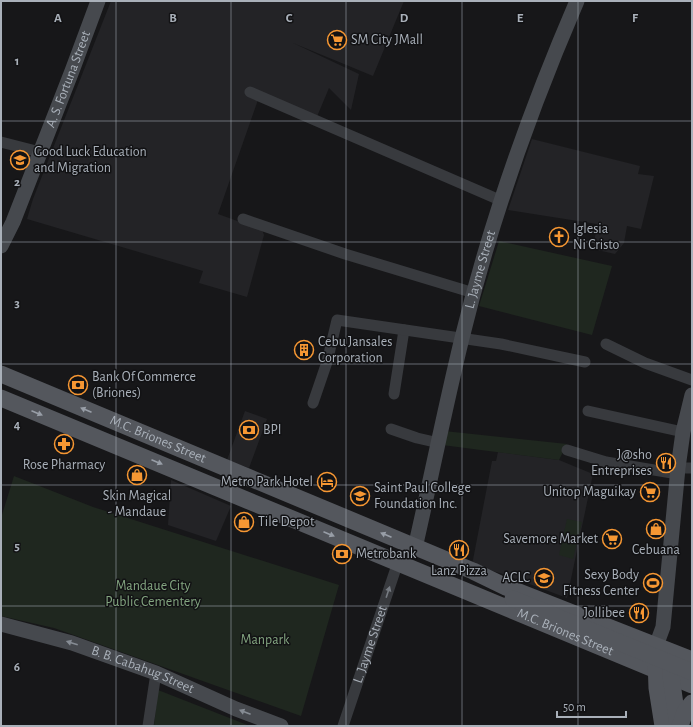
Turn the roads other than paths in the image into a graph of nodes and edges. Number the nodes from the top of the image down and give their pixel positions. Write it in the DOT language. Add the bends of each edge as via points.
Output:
graph roads {
  1 [pos="98,1"];
  2 [pos="577,1"];
  3 [pos="250,92"];
  4 [pos="1,142"];
  5 [pos="40,152"];
  6 [pos="502,201"];
  7 [pos="243,219"];
  8 [pos="1,246"];
  9 [pos="474,293"];
  10 [pos="404,330"];
  11 [pos="462,338"];
  12 [pos="606,344"];
  13 [pos="585,362"];
  14 [pos="1,374"];
  15 [pos="692,380"];
  16 [pos="394,394"];
  17 [pos="692,395"];
  18 [pos="1,398"];
  19 [pos="313,403"];
  20 [pos="588,411"];
  21 [pos="391,429"];
  22 [pos="683,432"];
  23 [pos="439,443"];
  24 [pos="567,450"];
  25 [pos="683,470"];
  26 [pos="415,548"];
  27 [pos="398,562"];
  28 [pos="448,562"];
  29 [pos="439,578"];
  30 [pos="508,597"];
  31 [pos="1,624"];
  32 [pos="663,627"];
  33 [pos="632,637"];
  34 [pos="656,646"];
  35 [pos="672,652"];
  36 [pos="627,658"];
  37 [pos="692,660"];
  38 [pos="692,672"];
  39 [pos="156,673"];
  40 [pos="663,673"];
  41 [pos="692,685"];
  42 [pos="659,702"];
  43 [pos="692,703"];
  44 [pos="148,726"];
  45 [pos="281,726"];
  46 [pos="343,726"];
  47 [pos="663,726"];
  48 [pos="679,726"];
  1 -- 5 [label="street, A. S. Fortuna Street"];
  2 -- 6 [label="street, L. Jayme Street" via="531,115"];
  3 -- 6 [label="street"];
  4 -- 5 [label="street"];
  5 -- 8 [label="street, A. S. Fortuna Street"];
  6 -- 9 [label="street, L. Jayme Street"];
  7 -- 9 [label="street" via="345,254"];
  9 -- 11 [label="street, L. Jayme Street"];
  10 -- 11 [label="street"];
  10 -- 16 [label="street"];
  10 -- 19 [label="street" via="337,320 327,362"];
  11 -- 13 [label="street"];
  11 -- 23 [label="street, L. Jayme Street"];
  12 -- 15 [label="street" via="645,363"];
  26 -- 14 [label="main road, M.C. Briones Street, one-way"];
  17 -- 22 [label="street"];
  18 -- 27 [label="main road, M.C. Briones Street, one-way"];
  20 -- 22 [label="street"];
  21 -- 23 [label="street"];
  22 -- 25 [label="street"];
  23 -- 26 [label="street, L. Jayme Street"];
  24 -- 25 [label="street" via="606,462"];
  25 -- 32 [label="street"];
  26 -- 28 [label="main road, M.C. Briones Street"];
  27 -- 29 [label="main road, M.C. Briones Street"];
  46 -- 27 [label="street, L. Jayme Street, one-way"];
  28 -- 30 [label="main road, M.C. Briones Street"];
  28 -- 33 [label="main road, M.C. Briones Street"];
  29 -- 30 [label="main road, M.C. Briones Street"];
  29 -- 36 [label="main road, M.C. Briones Street"];
  30 -- 38 [label="main road, bridge"];
  39 -- 31 [label="street, B. B. Cabahug Street, one-way" via="72,643"];
  32 -- 34 [label="street"];
  32 -- 35 [label="street"];
  33 -- 34 [label="main road, M.C. Briones Street"];
  33 -- 36 [label="main road" via="637,645 636,652"];
  34 -- 35 [label="main road, M.C. Briones Street"];
  34 -- 40 [label="main road"];
  35 -- 37 [label="main road, M.C. Briones Street"];
  35 -- 40 [label="main road"];
  36 -- 40 [label="main road, M.C. Briones Street"];
  36 -- 42 [label="main road" via="647,677"];
  39 -- 44 [label="street"];
  45 -- 39 [label="street, B. B. Cabahug Street, one-way"];
  40 -- 41 [label="main road, M.C. Briones Street"];
  40 -- 42 [label="main road"];
  40 -- 48 [label="main road"];
  42 -- 47 [label="main road"];
  43 -- 48 [label="main road"];
}
